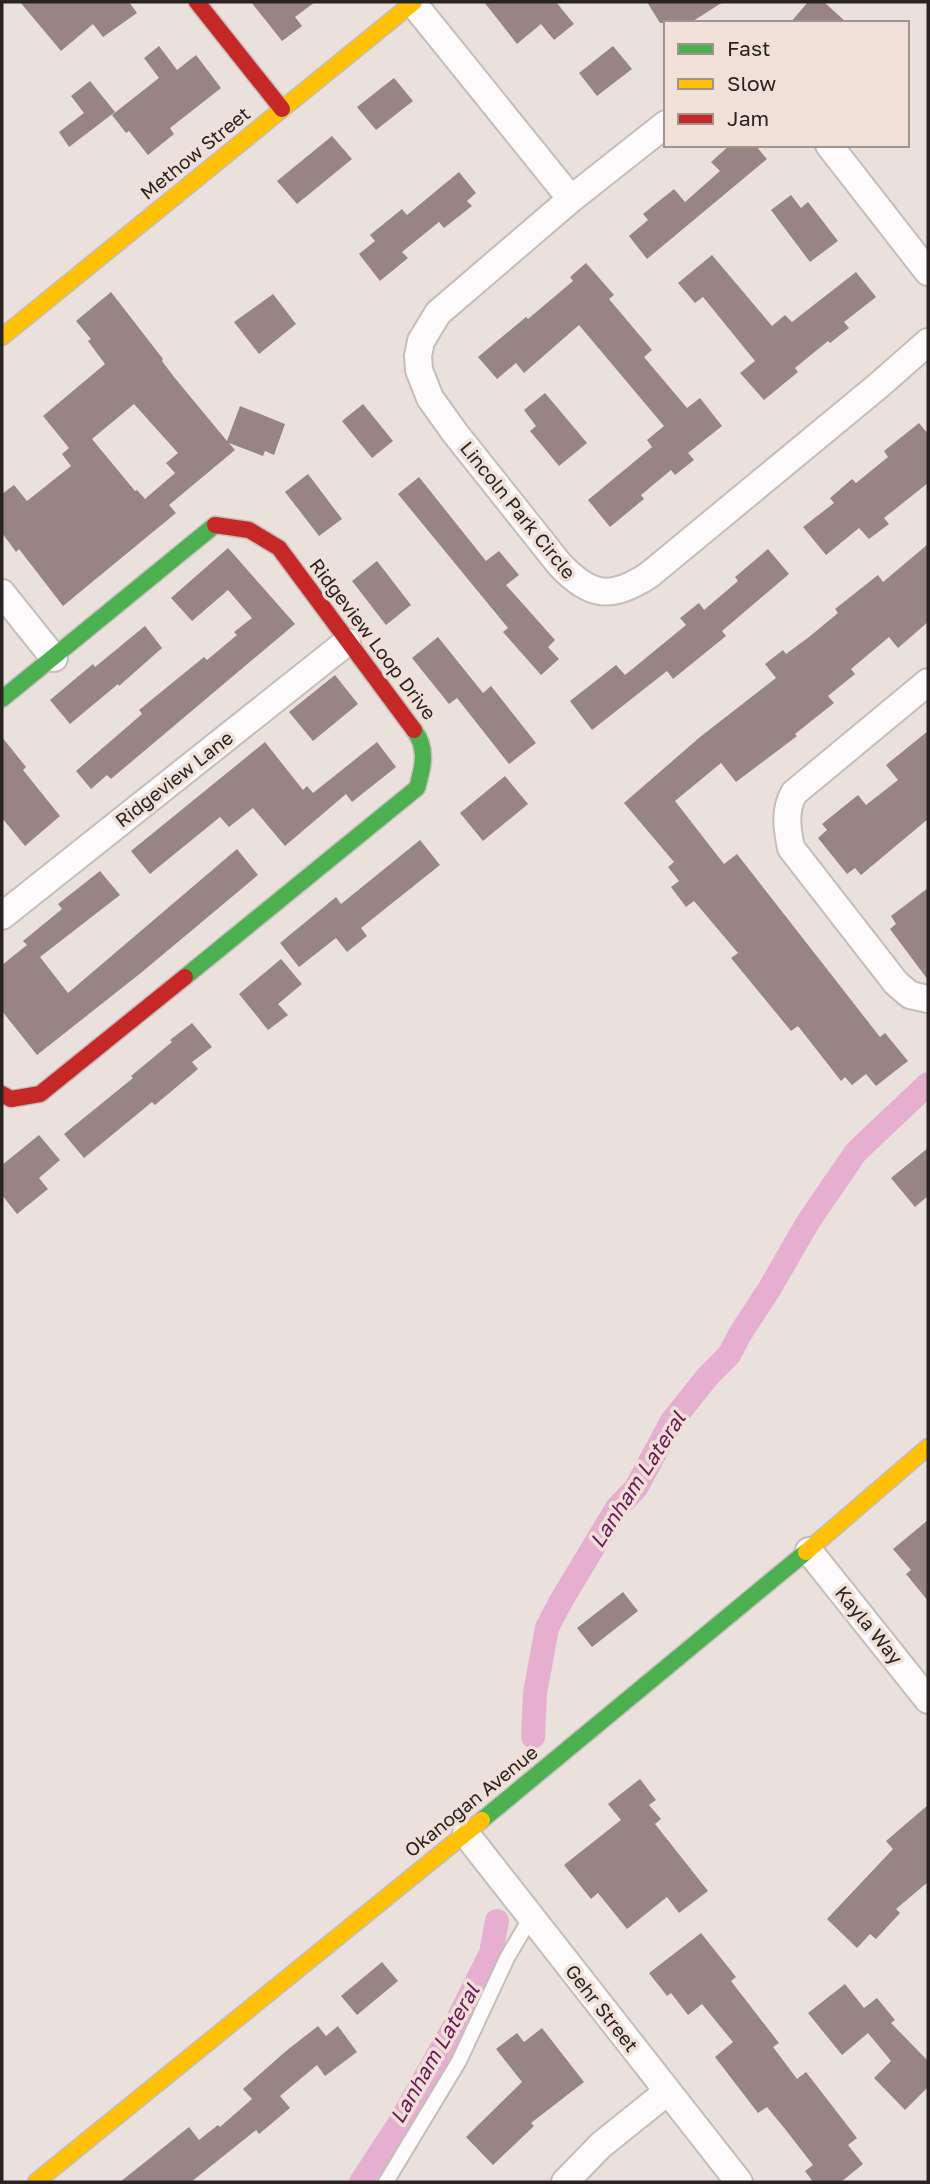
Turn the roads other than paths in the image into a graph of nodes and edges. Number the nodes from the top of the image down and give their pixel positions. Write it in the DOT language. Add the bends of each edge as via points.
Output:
graph roads {
  1 [pos="197,2"];
  2 [pos="413,2"];
  3 [pos="282,109"];
  4 [pos="664,126"];
  5 [pos="831,147"];
  6 [pos="571,199"];
  7 [pos="928,272"];
  8 [pos="2,337"];
  9 [pos="928,342"];
  10 [pos="2,593"];
  11 [pos="347,642"];
  12 [pos="54,658"];
  13 [pos="928,682"];
  14 [pos="2,699"];
  15 [pos="2,916"];
  16 [pos="928,999"];
  17 [pos="2,1094"];
  18 [pos="928,1447"];
  19 [pos="809,1551"];
  20 [pos="928,1700"];
  21 [pos="466,1834"];
  22 [pos="531,1917"];
  23 [pos="667,2092"];
  24 [pos="46,2179"];
  25 [pos="386,2182"];
  26 [pos="565,2182"];
  27 [pos="739,2182"];
  1 -- 3 [label="street"];
  2 -- 3 [label="street, Methow Street"];
  2 -- 6 [label="street"];
  3 -- 8 [label="street, Methow Street"];
  4 -- 6 [label="street, Lincoln Park Circle"];
  5 -- 7 [label="street"];
  6 -- 9 [label="street, Lincoln Park Circle" via="439,313 421,341 418,356 430,398 455,433 560,565 592,590 620,590 649,575"];
  10 -- 12 [label="street"];
  11 -- 12 [label="street, Ridgeview Loop Drive" via="279,548 262,533 215,525"];
  11 -- 15 [label="street, Ridgeview Lane"];
  11 -- 17 [label="street, Ridgeview Loop Drive" via="420,738 425,762 417,788 40,1094 11,1099"];
  12 -- 14 [label="street, Ridgeview Loop Drive"];
  13 -- 16 [label="street" via="794,793 787,825 790,848 896,983 910,995"];
  18 -- 19 [label="street, Okanogan Avenue"];
  19 -- 20 [label="street, Kayla Way"];
  19 -- 21 [label="street, Okanogan Avenue"];
  21 -- 22 [label="street, Gehr Street"];
  21 -- 24 [label="street, Okanogan Avenue"];
  22 -- 23 [label="street, Gehr Street"];
  22 -- 25 [label="lane" via="459,2061"];
  23 -- 26 [label="street" via="601,2145"];
  23 -- 27 [label="street, Gehr Street"];
}
